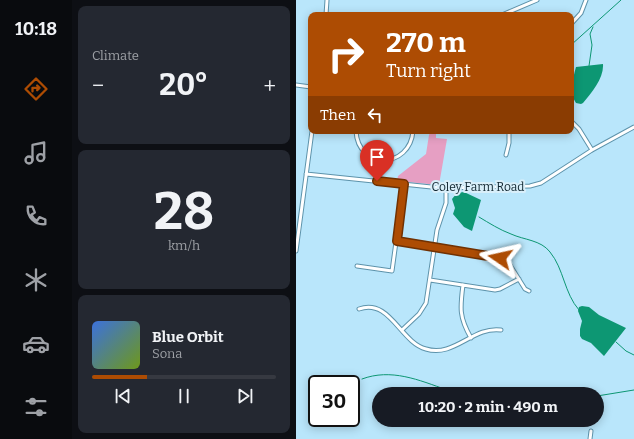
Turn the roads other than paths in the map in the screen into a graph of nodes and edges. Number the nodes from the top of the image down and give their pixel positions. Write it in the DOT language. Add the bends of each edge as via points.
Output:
graph roads {
  1 [pos="327,0"];
  2 [pos="537,0"];
  3 [pos="586,0"];
  4 [pos="326,12"];
  5 [pos="509,12"];
  6 [pos="574,21"];
  7 [pos="296,85"];
  8 [pos="308,87"];
  9 [pos="574,124"];
  10 [pos="634,127"];
  11 [pos="312,134"];
  12 [pos="357,134"];
  13 [pos="412,134"];
  14 [pos="509,134"];
  15 [pos="592,150"];
  16 [pos="506,155"];
  17 [pos="306,174"];
  18 [pos="404,184"];
  19 [pos="446,188"];
  20 [pos="397,241"];
  21 [pos="434,246"];
  22 [pos="296,251"];
  23 [pos="357,266"];
  24 [pos="519,279"];
  25 [pos="430,280"];
  26 [pos="463,285"];
  27 [pos="529,291"];
  28 [pos="359,309"];
  29 [pos="402,330"];
  30 [pos="501,330"];
  31 [pos="471,338"];
  32 [pos="591,430"];
  33 [pos="590,439"];
  1 -- 4 [label="street"];
  2 -- 5 [label="street"];
  3 -- 6 [label="street" via="581,13"];
  7 -- 8 [label="street"];
  9 -- 15 [label="street"];
  10 -- 15 [label="street, Coley Farm Road"];
  11 -- 17 [label="street"];
  12 -- 13 [label="street" via="364,151 382,160 394,158 404,151"];
  14 -- 16 [label="street"];
  15 -- 19 [label="street, Coley Farm Road" via="533,186"];
  17 -- 18 [label="street, Coley Farm Road"];
  17 -- 22 [label="street"];
  18 -- 19 [label="street, Coley Farm Road"];
  18 -- 20 [label="street"];
  19 -- 21 [label="street" via="446,203"];
  20 -- 21 [label="street"];
  20 -- 23 [label="street" via="392,271"];
  21 -- 24 [label="street" via="500,258 510,265"];
  21 -- 25 [label="street"];
  24 -- 26 [label="street" via="495,290"];
  24 -- 27 [label="street"];
  25 -- 26 [label="street"];
  25 -- 29 [label="street" via="426,303 419,314"];
  26 -- 31 [label="street" via="461,314"];
  28 -- 29 [label="street" via="381,310"];
  29 -- 31 [label="street" via="418,347 432,350 449,349"];
  30 -- 31 [label="street" via="486,330"];
  32 -- 33 [label="street"];
}
